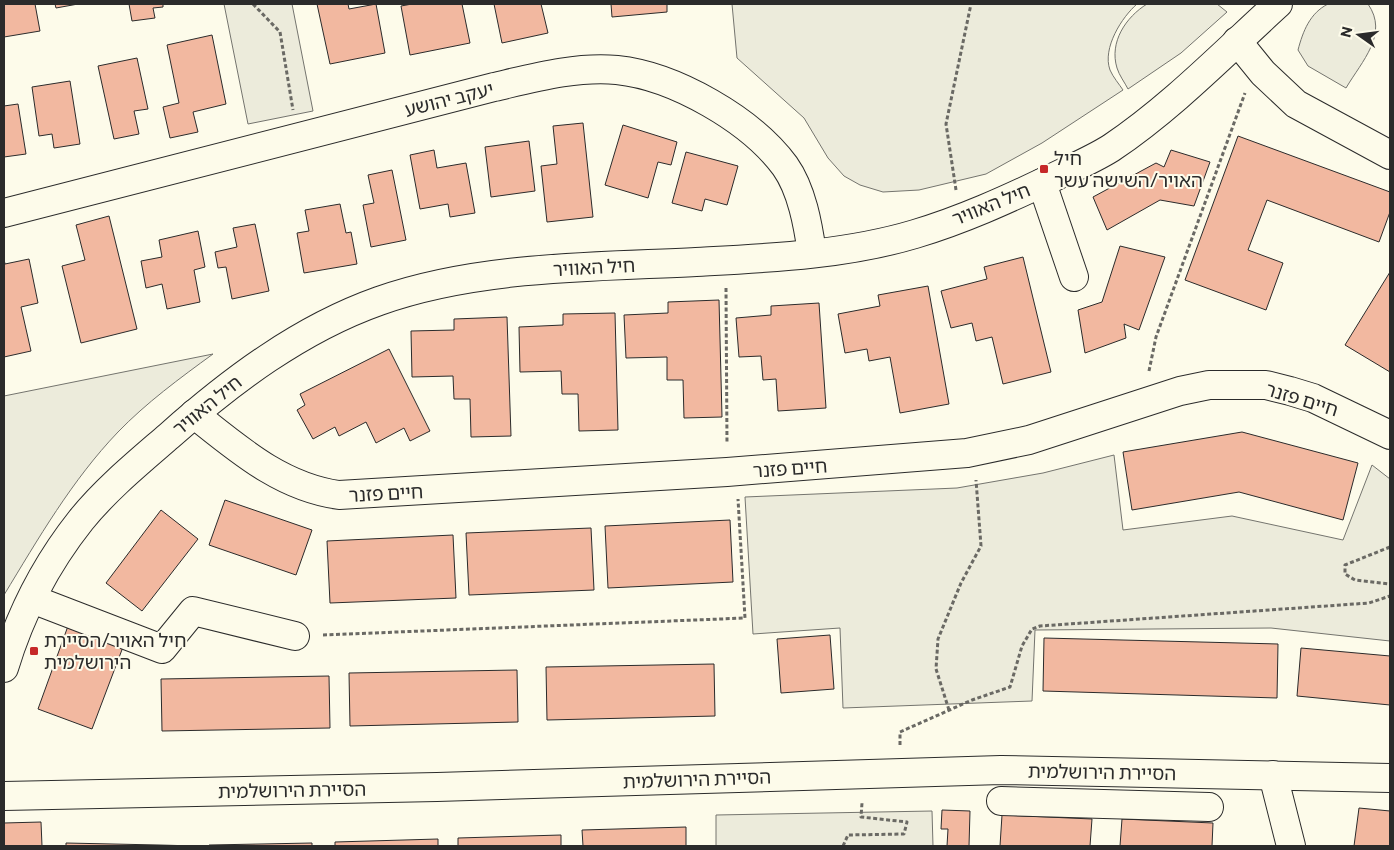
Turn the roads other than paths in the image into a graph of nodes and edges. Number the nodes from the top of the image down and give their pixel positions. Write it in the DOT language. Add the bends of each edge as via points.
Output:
graph roads {
  1 [pos="1278,4"];
  2 [pos="1237,41"];
  3 [pos="1390,155"];
  4 [pos="1042,183"];
  5 [pos="4,213"];
  6 [pos="812,253"];
  7 [pos="1074,277"];
  8 [pos="194,414"];
  9 [pos="1390,435"];
  10 [pos="32,599"];
  11 [pos="295,636"];
  12 [pos="5,662"];
  13 [pos="1106,772"];
  14 [pos="1272,775"];
  15 [pos="1390,778"];
  16 [pos="4,796"];
  17 [pos="1001,801"];
  18 [pos="1106,804"];
  19 [pos="1209,807"];
  20 [pos="1291,846"];
  1 -- 2 [label="street, חיל האוויר"];
  2 -- 3 [label="street" via="1255,64 1296,104"];
  2 -- 4 [label="street, חיל האוויר" via="1168,104 1110,148"];
  4 -- 6 [label="street, חיל האוויר" via="990,208 913,234"];
  4 -- 7 [label="street"];
  5 -- 6 [label="street, יעקב יהושע" via="546,75 616,70 647,75 678,86 702,98 754,134 785,167 808,223"];
  6 -- 8 [label="street, חיל האוויר" via="778,258 520,271 449,283 381,300 317,328 252,369"];
  8 -- 9 [label="street, חיים פזנר" via="250,458 288,481 315,492 339,495 732,472 974,451 1030,440 1180,391 1209,385 1266,385 1313,398"];
  8 -- 10 [label="street, חיל האוויר" via="132,468 82,518 41,579"];
  10 -- 11 [label="street" via="162,649 193,611"];
  10 -- 12 [label="street, חיל האוויר"];
  13 -- 14 [label="street, הסיירת הירושלמית"];
  13 -- 16 [label="street, הסיירת הירושלמית" via="1000,770"];
  13 -- 18 [label="street"];
  14 -- 15 [label="street, הסיירת הירושלמית"];
  14 -- 20 [label="street"];
  17 -- 18 [label="street"];
  18 -- 19 [label="street"];
}
